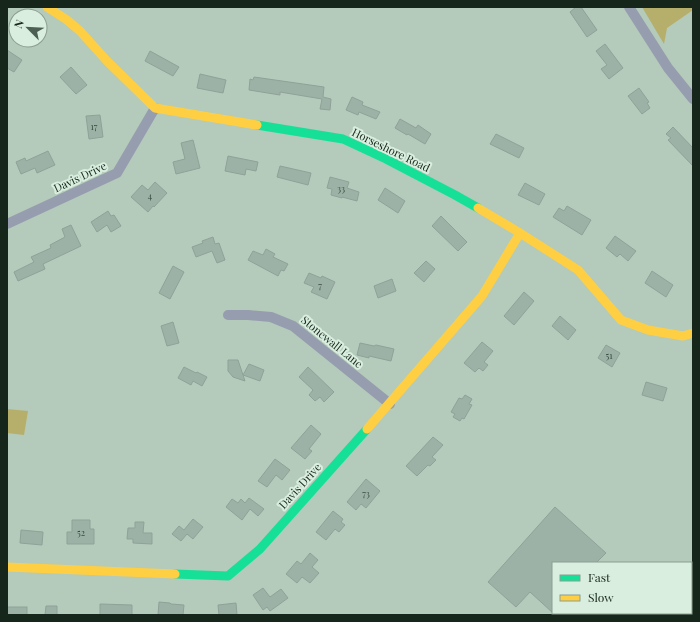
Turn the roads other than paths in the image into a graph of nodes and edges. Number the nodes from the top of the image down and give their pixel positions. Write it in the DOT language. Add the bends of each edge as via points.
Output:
graph roads {
  1 [pos="47,7"];
  2 [pos="629,7"];
  3 [pos="693,99"];
  4 [pos="155,108"];
  5 [pos="7,224"];
  6 [pos="520,233"];
  7 [pos="228,315"];
  8 [pos="693,333"];
  9 [pos="390,404"];
  10 [pos="7,567"];
  1 -- 4 [label="street" via="80,31 107,62"];
  2 -- 3 [label="street" via="668,68"];
  4 -- 5 [label="street, Davis Drive" via="117,173"];
  4 -- 6 [label="street, Horseshore Road" via="343,139 386,159"];
  6 -- 8 [label="street, Horseshore Road" via="578,270 621,320 648,330 683,336"];
  6 -- 9 [label="street, Davis Drive" via="482,296"];
  7 -- 9 [label="street, Stonewall Lane" via="271,317 293,326"];
  9 -- 10 [label="street, Davis Drive" via="260,549 228,576"];
}
